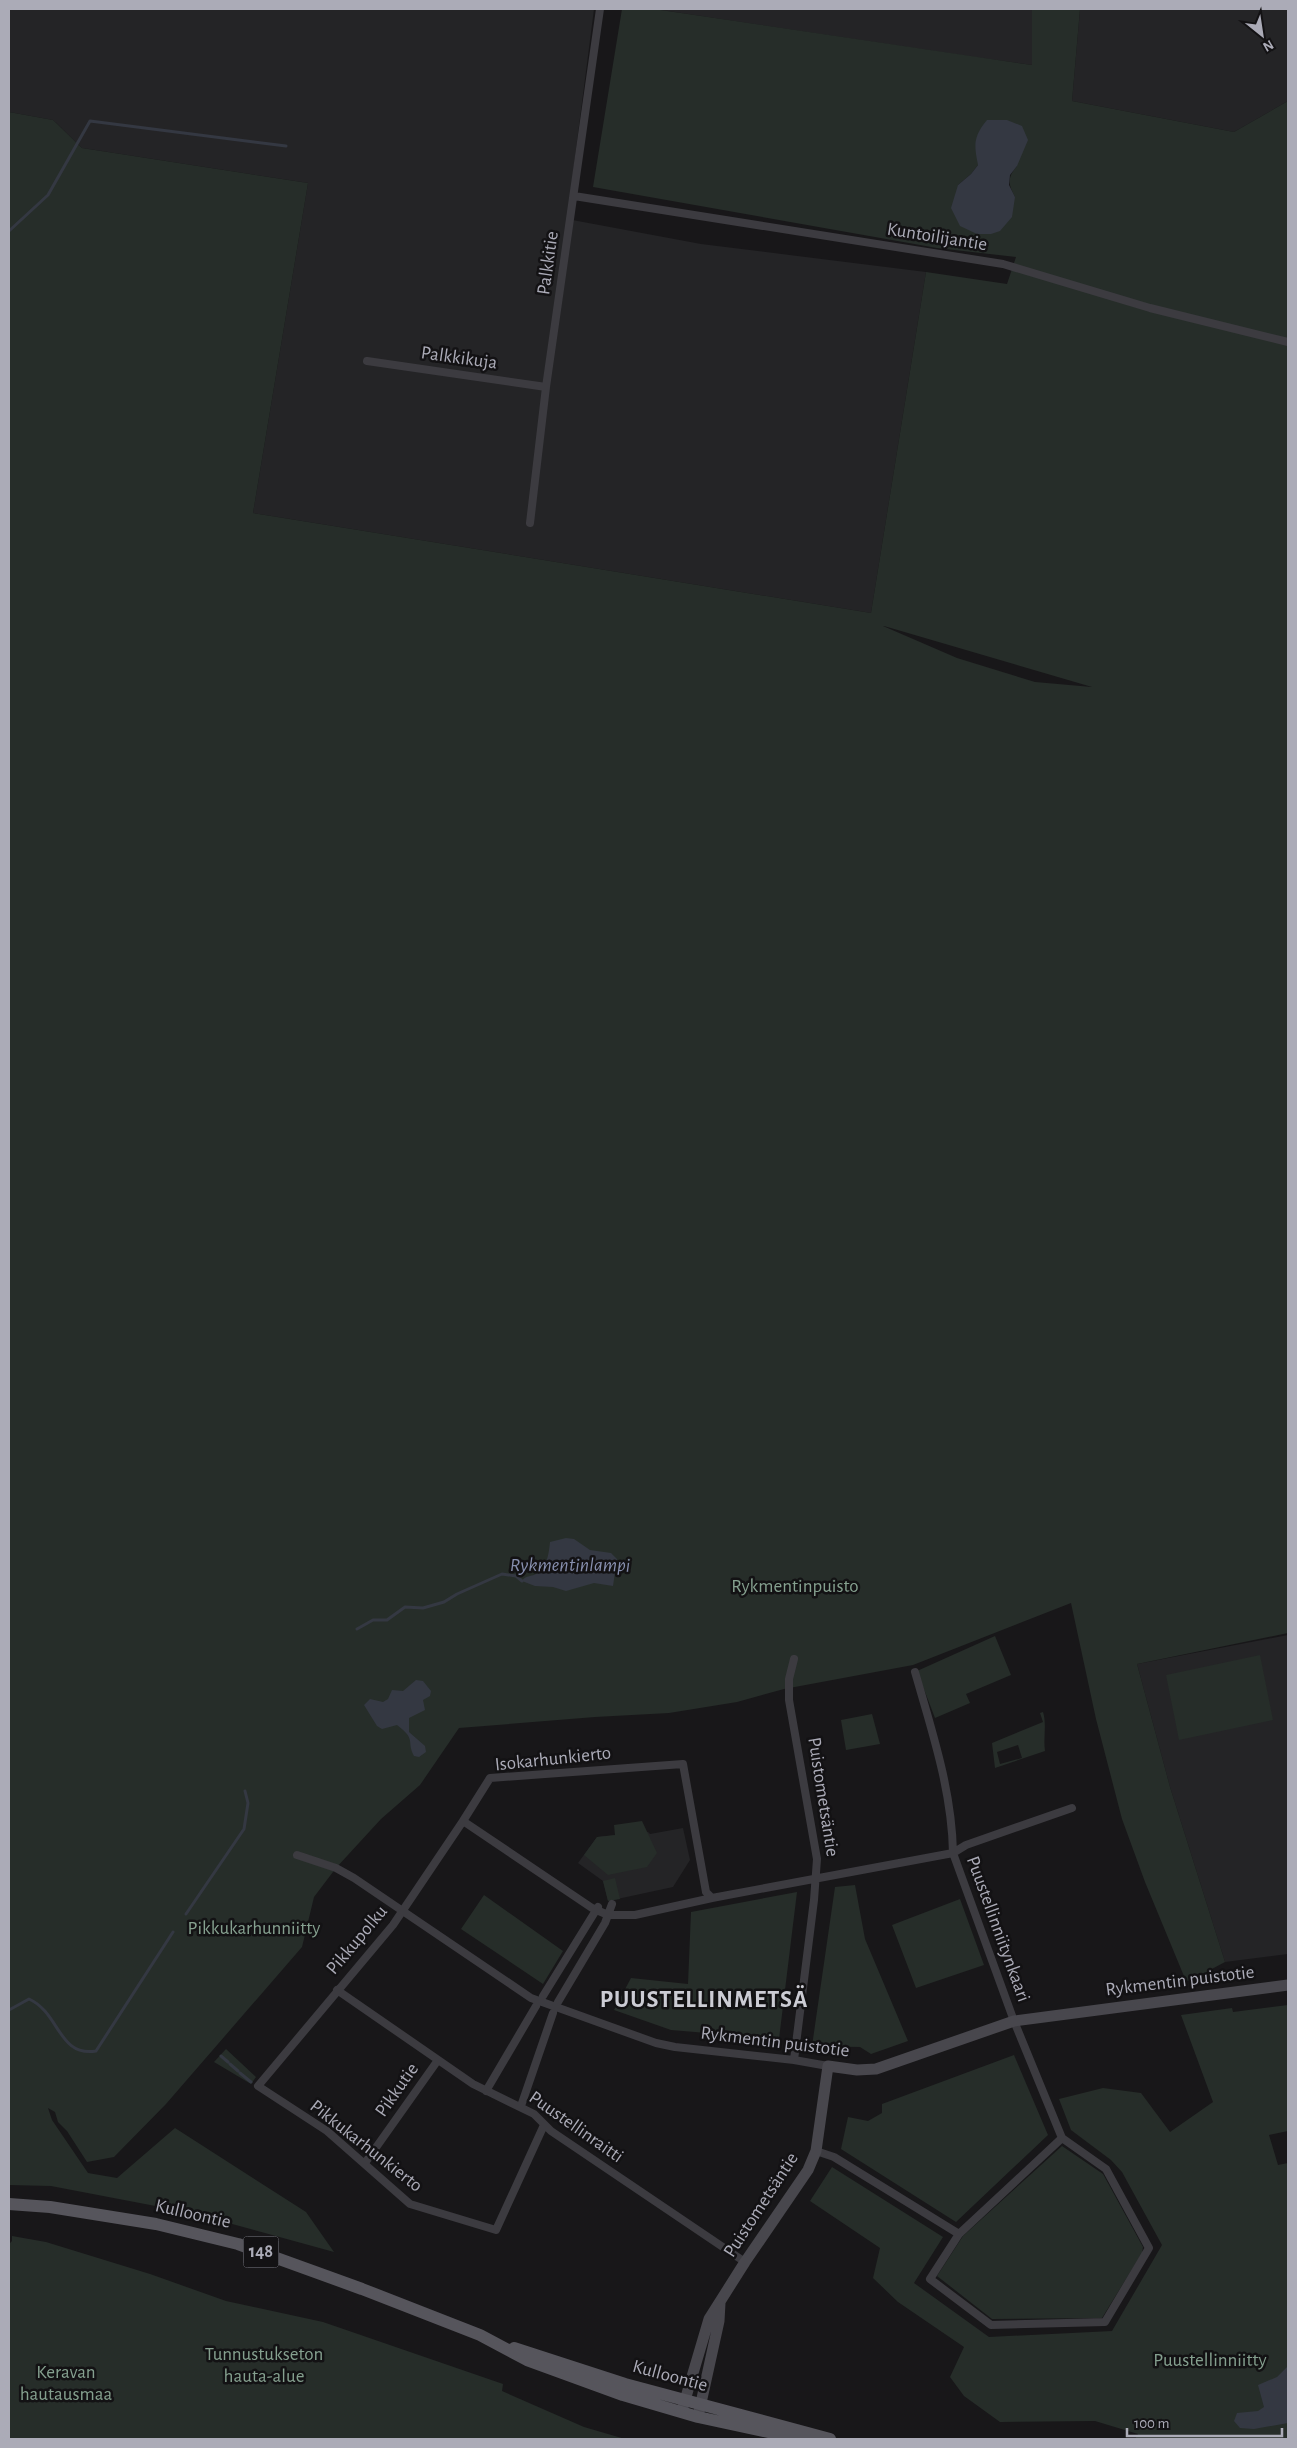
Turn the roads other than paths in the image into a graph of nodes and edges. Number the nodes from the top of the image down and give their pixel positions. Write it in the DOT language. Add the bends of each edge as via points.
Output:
graph roads {
  1 [pos="600,9"];
  2 [pos="574,196"];
  3 [pos="1288,342"];
  4 [pos="367,361"];
  5 [pos="546,387"];
  6 [pos="530,523"];
  7 [pos="794,1659"];
  8 [pos="915,1672"];
  9 [pos="1072,1808"];
  10 [pos="463,1821"];
  11 [pos="953,1853"];
  12 [pos="297,1855"];
  13 [pos="816,1879"];
  14 [pos="712,1898"];
  15 [pos="612,1904"];
  16 [pos="596,1908"];
  17 [pos="402,1910"];
  18 [pos="608,1915"];
  19 [pos="1288,1985"];
  20 [pos="337,1990"];
  21 [pos="543,1996"];
  22 [pos="558,2002"];
  23 [pos="536,2006"];
  24 [pos="553,2012"];
  25 [pos="1014,2020"];
  26 [pos="438,2060"];
  27 [pos="794,2060"];
  28 [pos="828,2066"];
  29 [pos="486,2090"];
  30 [pos="521,2106"];
  31 [pos="544,2125"];
  32 [pos="1062,2138"];
  33 [pos="816,2150"];
  34 [pos="365,2163"];
  35 [pos="9,2204"];
  36 [pos="958,2234"];
  37 [pos="745,2262"];
  38 [pos="721,2299"];
  39 [pos="502,2345"];
  40 [pos="685,2400"];
  41 [pos="701,2404"];
  42 [pos="682,2413"];
  43 [pos="698,2417"];
  44 [pos="801,2439"];
  45 [pos="830,2439"];
  1 -- 2 [label="street, Palkkitie"];
  2 -- 3 [label="street, Kuntoilijantie" via="1003,264 1150,308"];
  2 -- 5 [label="street, Palkkitie"];
  4 -- 5 [label="street, Palkkikuja"];
  5 -- 6 [label="street, Palkkitie"];
  7 -- 13 [label="street, Puistometsäntie" via="789,1679 789,1700 818,1859"];
  8 -- 11 [label="street" via="939,1756 953,1831"];
  9 -- 11 [label="street" via="966,1845"];
  10 -- 14 [label="street, Isokarhunkierto" via="490,1778 683,1764 706,1892"];
  10 -- 16 [label="street"];
  10 -- 17 [label="street, Pikkupolku"];
  11 -- 13 [label="street, Puustellinniitynkaari"];
  11 -- 25 [label="street, Puustellinniitynkaari"];
  12 -- 17 [label="street, Rykmentin puistotie" via="336,1868"];
  13 -- 14 [label="street, Puustellinniitynkaari"];
  13 -- 27 [label="street, Puistometsäntie"];
  14 -- 18 [label="street, Puustellinniitynkaari" via="635,1915"];
  15 -- 18 [label="street"];
  16 -- 18 [label="street"];
  16 -- 21 [label="street"];
  17 -- 20 [label="street, Pikkupolku"];
  17 -- 27 [label="street, Rykmentin puistotie" via="513,1987 539,2001 656,2043"];
  18 -- 22 [label="street"];
  19 -- 25 [label="street, Rykmentin puistotie"];
  20 -- 26 [label="street, Puustellinraitti"];
  20 -- 34 [label="street, Pikkukarhunkierto" via="258,2086 327,2131"];
  23 -- 29 [label="street"];
  24 -- 30 [label="street"];
  25 -- 28 [label="street, Rykmentin puistotie" via="876,2069"];
  25 -- 32 [label="street, Puustellinniitynkaari"];
  26 -- 29 [label="street, Puustellinraitti"];
  26 -- 34 [label="street, Pikkutie"];
  27 -- 28 [label="street, Rykmentin puistotie"];
  28 -- 33 [label="street, Puistometsäntie"];
  29 -- 30 [label="street, Puustellinraitti"];
  30 -- 31 [label="street, Puustellinraitti"];
  31 -- 34 [label="street, Pikkukarhunkierto" via="496,2230 410,2204"];
  31 -- 37 [label="street, Puustellinraitti"];
  32 -- 36 [label="street"];
  32 -- 36 [label="street" via="1106,2169 1149,2248 1105,2322 991,2325 930,2279"];
  33 -- 36 [label="street"];
  33 -- 37 [label="street, Puistometsäntie" via="808,2170"];
  35 -- 39 [label="main road, Kulloontie / 148" via="50,2207 156,2224 238,2244"];
  37 -- 38 [label="street, Puistometsäntie"];
  38 -- 40 [label="street, Puistometsäntie" via="709,2319"];
  38 -- 41 [label="street, Puistometsäntie"];
  39 -- 40 [label="main road, Kulloontie / 148"];
  39 -- 42 [label="main road, Kulloontie / 148" via="527,2360"];
  40 -- 41 [label="main road, Kulloontie / 148"];
  40 -- 42 [label="street, Puistometsäntie"];
  41 -- 43 [label="street, Puistometsäntie"];
  41 -- 45 [label="main road, Kulloontie / 148"];
  42 -- 43 [label="main road, Kulloontie / 148"];
  43 -- 44 [label="main road, Kulloontie / 148"];
}
